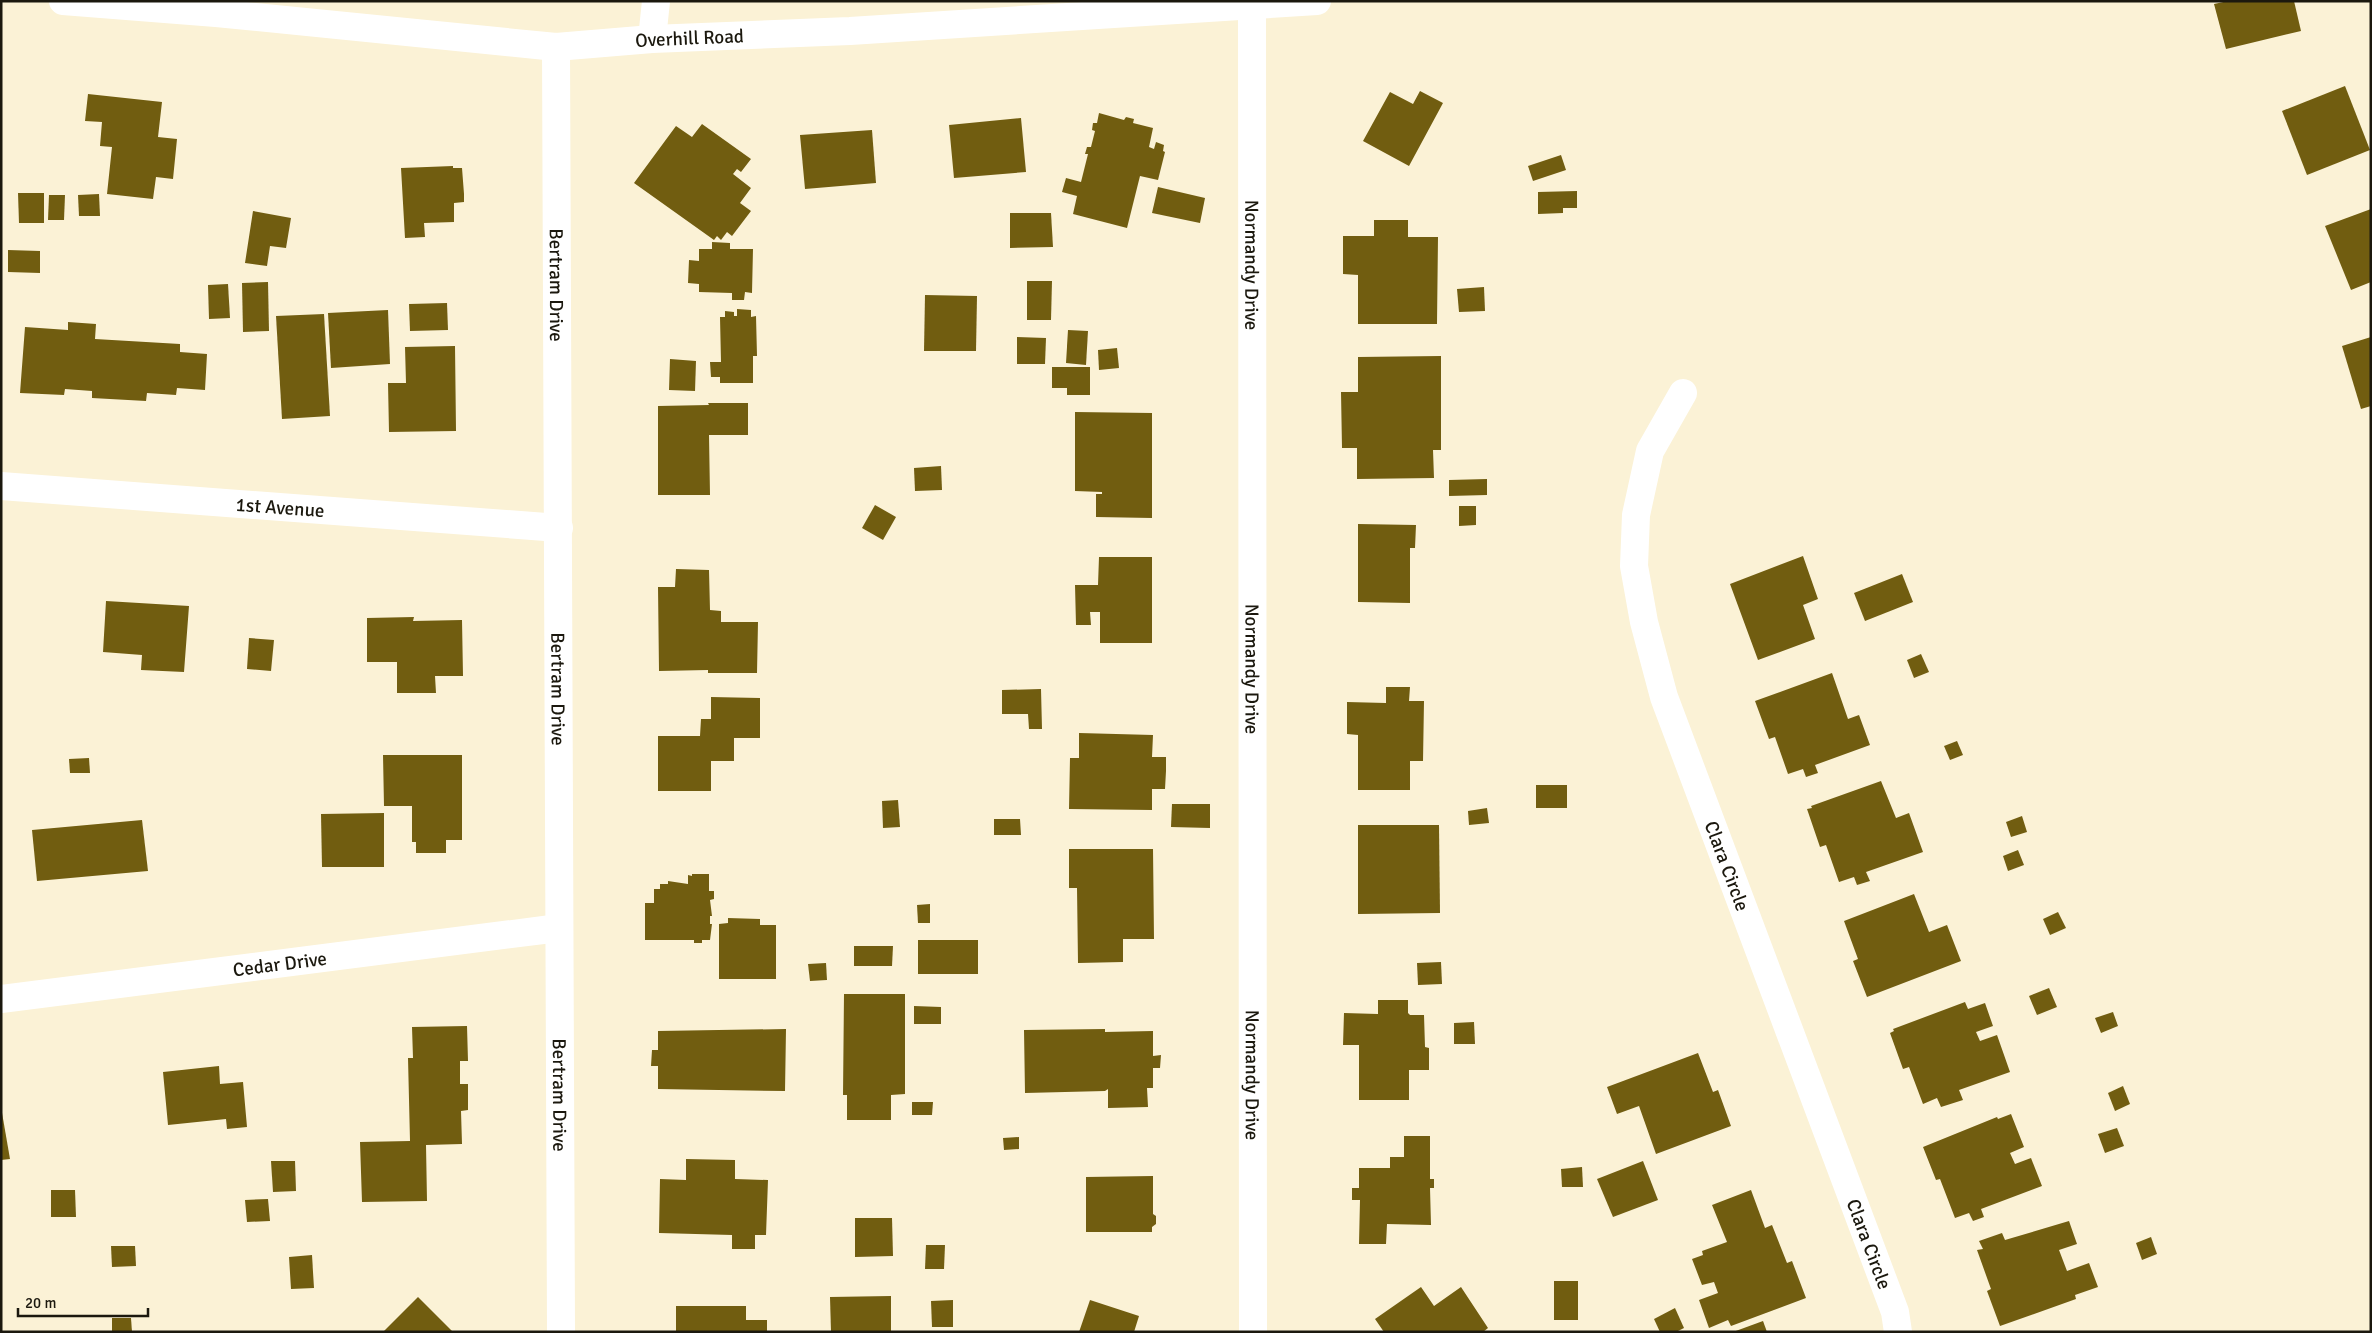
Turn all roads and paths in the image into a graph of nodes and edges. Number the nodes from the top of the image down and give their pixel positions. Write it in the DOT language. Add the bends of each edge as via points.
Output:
graph roads {
  1 [pos="63,1"];
  2 [pos="656,1"];
  3 [pos="1317,1"];
  4 [pos="217,7"];
  5 [pos="1252,7"];
  6 [pos="652,39"];
  7 [pos="556,47"];
  8 [pos="1683,393"];
  9 [pos="1,486"];
  10 [pos="559,528"];
  11 [pos="559,928"];
  12 [pos="1,998"];
  13 [pos="561,1332"];
  14 [pos="1253,1332"];
  15 [pos="1898,1332"];
  1 -- 4 [label="street, Overhill Road"];
  2 -- 6 [label="street"];
  3 -- 5 [label="street, Overhill Road"];
  4 -- 7 [label="street, Overhill Road"];
  5 -- 6 [label="street, Overhill Road" via="850,31"];
  5 -- 14 [label="street, Normandy Drive"];
  6 -- 7 [label="street, Overhill Road"];
  7 -- 10 [label="street, Bertram Drive"];
  8 -- 15 [label="street, Clara Circle" via="1650,451 1636,515 1634,566 1644,622 1664,697 1895,1312"];
  9 -- 10 [label="street, 1st Avenue"];
  10 -- 11 [label="street, Bertram Drive"];
  11 -- 12 [label="street, Cedar Drive"];
  11 -- 13 [label="street, Bertram Drive"];
}
